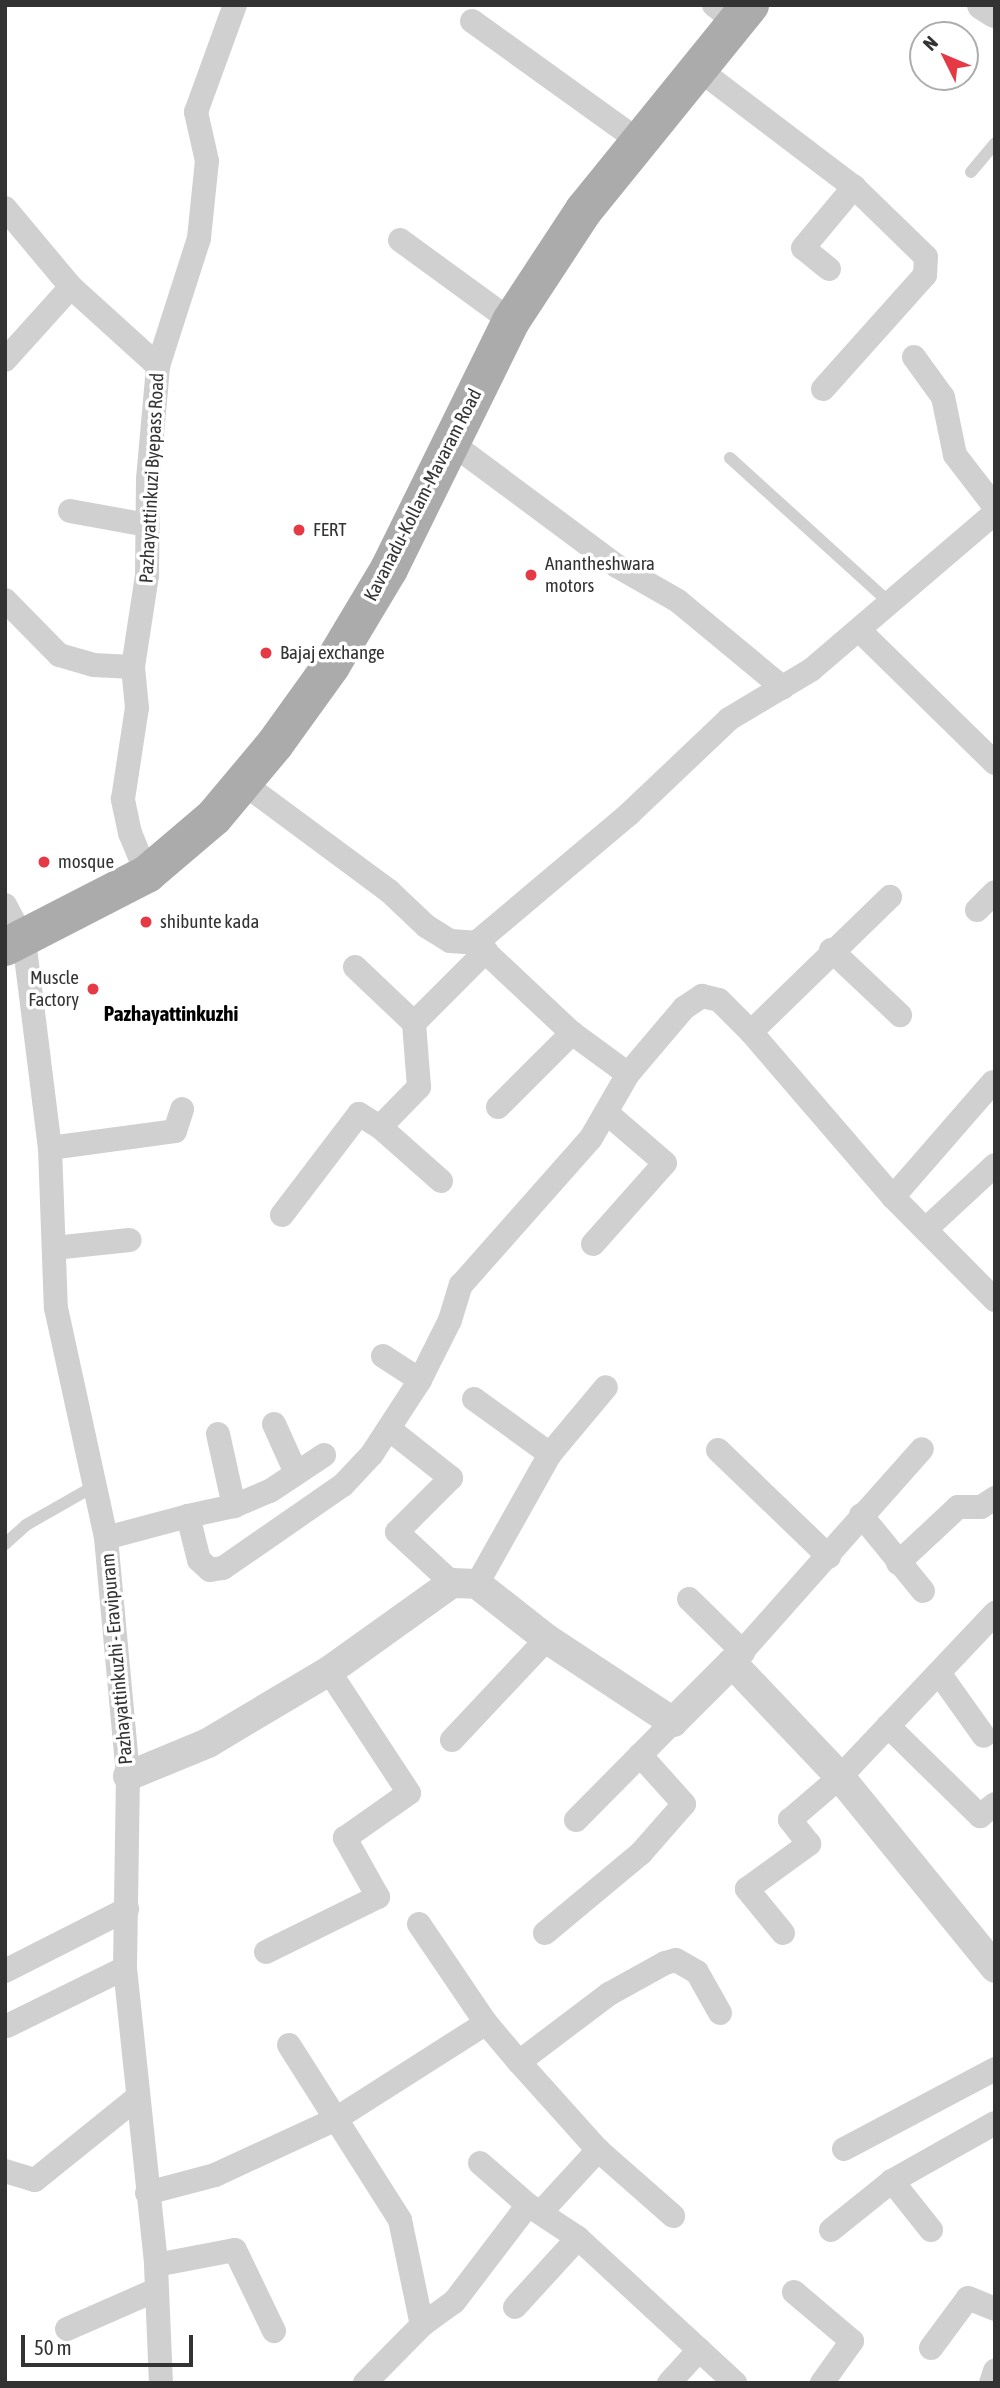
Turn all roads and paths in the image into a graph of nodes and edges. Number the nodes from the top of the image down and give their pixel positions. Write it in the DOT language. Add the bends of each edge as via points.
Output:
graph roads {
  1 [pos="234,5"];
  2 [pos="982,5"];
  3 [pos="733,11"];
  4 [pos="995,13"];
  5 [pos="472,21"];
  6 [pos="697,68"];
  7 [pos="639,141"];
  8 [pos="995,142"];
  9 [pos="971,172"];
  10 [pos="855,187"];
  11 [pos="5,208"];
  12 [pos="400,240"];
  13 [pos="829,269"];
  14 [pos="71,287"];
  15 [pos="511,321"];
  16 [pos="914,357"];
  17 [pos="5,360"];
  18 [pos="158,366"];
  19 [pos="823,389"];
  20 [pos="450,442"];
  21 [pos="730,458"];
  22 [pos="995,507"];
  23 [pos="70,511"];
  24 [pos="995,513"];
  25 [pos="146,525"];
  26 [pos="5,600"];
  27 [pos="890,603"];
  28 [pos="859,630"];
  29 [pos="134,667"];
  30 [pos="783,688"];
  31 [pos="995,763"];
  32 [pos="243,783"];
  33 [pos="147,874"];
  34 [pos="995,892"];
  35 [pos="890,897"];
  36 [pos="5,905"];
  37 [pos="977,910"];
  38 [pos="15,944"];
  39 [pos="481,947"];
  40 [pos="831,950"];
  41 [pos="355,967"];
  42 [pos="900,1016"];
  43 [pos="414,1023"];
  44 [pos="751,1032"];
  45 [pos="572,1033"];
  46 [pos="628,1074"];
  47 [pos="993,1082"];
  48 [pos="498,1108"];
  49 [pos="183,1109"];
  50 [pos="608,1114"];
  51 [pos="380,1127"];
  52 [pos="50,1148"];
  53 [pos="995,1165"];
  54 [pos="441,1181"];
  55 [pos="892,1197"];
  56 [pos="282,1215"];
  57 [pos="926,1229"];
  58 [pos="130,1240"];
  59 [pos="593,1244"];
  60 [pos="54,1248"];
  61 [pos="995,1300"];
  62 [pos="383,1356"];
  63 [pos="419,1380"];
  64 [pos="606,1387"];
  65 [pos="474,1399"];
  66 [pos="274,1424"];
  67 [pos="389,1429"];
  68 [pos="218,1434"];
  69 [pos="922,1449"];
  70 [pos="718,1450"];
  71 [pos="550,1454"];
  72 [pos="324,1455"];
  73 [pos="296,1473"];
  74 [pos="96,1485"];
  75 [pos="995,1498"];
  76 [pos="234,1506"];
  77 [pos="861,1515"];
  78 [pos="188,1516"];
  79 [pos="106,1538"];
  80 [pos="5,1544"];
  81 [pos="829,1557"];
  82 [pos="898,1563"];
  83 [pos="465,1584"];
  84 [pos="923,1591"];
  85 [pos="689,1599"];
  86 [pos="995,1613"];
  87 [pos="547,1639"];
  88 [pos="737,1658"];
  89 [pos="329,1671"];
  90 [pos="939,1673"];
  91 [pos="673,1722"];
  92 [pos="888,1726"];
  93 [pos="984,1736"];
  94 [pos="452,1740"];
  95 [pos="640,1755"];
  96 [pos="128,1776"];
  97 [pos="840,1777"];
  98 [pos="995,1804"];
  99 [pos="576,1821"];
  100 [pos="127,1909"];
  101 [pos="419,1924"];
  102 [pos="545,1933"];
  103 [pos="783,1933"];
  104 [pos="266,1952"];
  105 [pos="991,1955"];
  106 [pos="125,1968"];
  107 [pos="5,1972"];
  108 [pos="720,2013"];
  109 [pos="486,2023"];
  110 [pos="7,2026"];
  111 [pos="289,2045"];
  112 [pos="519,2062"];
  113 [pos="995,2069"];
  114 [pos="138,2097"];
  115 [pos="334,2120"];
  116 [pos="995,2123"];
  117 [pos="598,2150"];
  118 [pos="844,2150"];
  119 [pos="480,2162"];
  120 [pos="5,2171"];
  121 [pos="892,2181"];
  122 [pos="147,2193"];
  123 [pos="535,2208"];
  124 [pos="673,2216"];
  125 [pos="831,2230"];
  126 [pos="931,2230"];
  127 [pos="578,2238"];
  128 [pos="156,2265"];
  129 [pos="156,2290"];
  130 [pos="794,2292"];
  131 [pos="514,2307"];
  132 [pos="995,2309"];
  133 [pos="422,2325"];
  134 [pos="67,2329"];
  135 [pos="274,2331"];
  136 [pos="931,2348"];
  137 [pos="699,2350"];
  138 [pos="995,2371"];
  139 [pos="161,2383"];
  140 [pos="365,2383"];
  141 [pos="669,2383"];
  142 [pos="735,2383"];
  143 [pos="822,2383"];
  144 [pos="991,2383"];
  1 -- 18 [label="street, Pazhayattinkuzi Byepass Road" via="196,112 207,161 199,238"];
  2 -- 4 [label="street"];
  3 -- 6 [label="main road, Kavanadu-Kollam-Mavaram Road"];
  5 -- 7 [label="street"];
  6 -- 7 [label="main road, Kavanadu-Kollam-Mavaram Road"];
  6 -- 10 [label="street"];
  7 -- 15 [label="main road, Kavanadu-Kollam-Mavaram Road" via="584,210"];
  8 -- 9 [label="lane"];
  10 -- 13 [label="street" via="803,248"];
  10 -- 19 [label="street" via="926,257 927,268"];
  11 -- 14 [label="street"];
  12 -- 15 [label="street"];
  14 -- 17 [label="street"];
  14 -- 18 [label="street"];
  15 -- 20 [label="main road, Kavanadu-Kollam-Mavaram Road"];
  16 -- 22 [label="street" via="943,397 956,455"];
  18 -- 25 [label="street, Pazhayattinkuzi Byepass Road"];
  20 -- 30 [label="street" via="617,566 678,601"];
  20 -- 32 [label="main road, Kavanadu-Kollam-Mavaram Road" via="389,569 331,666"];
  21 -- 27 [label="lane"];
  23 -- 25 [label="street"];
  24 -- 27 [label="street"];
  25 -- 29 [label="street, Pazhayattinkuzi Byepass Road" via="147,575"];
  26 -- 29 [label="street" via="59,655 93,665"];
  27 -- 28 [label="street"];
  28 -- 30 [label="street"];
  28 -- 31 [label="street"];
  29 -- 33 [label="street, Pazhayattinkuzi Byepass Road" via="137,708 123,799 130,833"];
  30 -- 39 [label="street" via="729,719"];
  32 -- 33 [label="main road, Kavanadu-Kollam-Mavaram Road" via="215,817"];
  32 -- 39 [label="street" via="388,891 426,926 450,941"];
  33 -- 38 [label="main road, Kavanadu-Kollam-Mavaram Road"];
  34 -- 37 [label="street"];
  35 -- 40 [label="street"];
  36 -- 38 [label="street"];
  38 -- 52 [label="street, Pazhayattinkuzhi - Eravipuram"];
  39 -- 43 [label="street"];
  39 -- 45 [label="street"];
  40 -- 42 [label="street"];
  40 -- 44 [label="street"];
  41 -- 43 [label="street"];
  43 -- 51 [label="street" via="419,1087"];
  44 -- 46 [label="street" via="719,1000 702,996 684,1008"];
  44 -- 55 [label="street"];
  45 -- 46 [label="street"];
  45 -- 48 [label="street"];
  46 -- 50 [label="street"];
  47 -- 55 [label="street"];
  49 -- 52 [label="street" via="175,1131"];
  50 -- 59 [label="street" via="665,1163"];
  50 -- 63 [label="street" via="461,1285 450,1320"];
  51 -- 54 [label="street"];
  51 -- 56 [label="street" via="359,1114"];
  52 -- 60 [label="street, Pazhayattinkuzhi - Eravipuram"];
  53 -- 57 [label="street"];
  55 -- 57 [label="street"];
  57 -- 61 [label="street"];
  58 -- 60 [label="street"];
  60 -- 74 [label="street, Pazhayattinkuzhi - Eravipuram" via="56,1308"];
  62 -- 63 [label="street"];
  63 -- 67 [label="street"];
  64 -- 71 [label="street"];
  65 -- 71 [label="street"];
  66 -- 73 [label="street"];
  67 -- 78 [label="street" via="343,1485 223,1568 210,1570 200,1560"];
  67 -- 83 [label="street" via="451,1478 397,1532"];
  68 -- 76 [label="street"];
  69 -- 77 [label="street"];
  70 -- 81 [label="street"];
  71 -- 83 [label="street"];
  72 -- 73 [label="street"];
  73 -- 76 [label="street"];
  74 -- 79 [label="street, Pazhayattinkuzhi - Eravipuram"];
  74 -- 80 [label="lane" via="26,1525"];
  75 -- 82 [label="street" via="981,1507 958,1507"];
  76 -- 78 [label="street"];
  77 -- 81 [label="street"];
  77 -- 82 [label="street"];
  78 -- 79 [label="street"];
  79 -- 96 [label="street, Pazhayattinkuzhi - Eravipuram"];
  81 -- 88 [label="street" via="800,1583"];
  82 -- 84 [label="street"];
  83 -- 87 [label="street"];
  83 -- 89 [label="street"];
  85 -- 88 [label="street"];
  86 -- 90 [label="street"];
  87 -- 91 [label="street"];
  87 -- 94 [label="street"];
  88 -- 91 [label="street"];
  88 -- 97 [label="street"];
  89 -- 96 [label="street" via="208,1743"];
  89 -- 104 [label="street" via="409,1793 345,1838 378,1896"];
  90 -- 92 [label="street"];
  90 -- 93 [label="street"];
  91 -- 95 [label="street"];
  92 -- 97 [label="street"];
  92 -- 98 [label="street" via="980,1816"];
  95 -- 99 [label="street"];
  95 -- 102 [label="street" via="684,1804 641,1853"];
  96 -- 100 [label="street, Pazhayattinkuzhi - Eravipuram"];
  97 -- 103 [label="street" via="790,1821 809,1844 747,1889"];
  97 -- 105 [label="street"];
  100 -- 106 [label="street, Pazhayattinkuzhi - Eravipuram"];
  100 -- 107 [label="street"];
  101 -- 109 [label="street"];
  106 -- 110 [label="street"];
  106 -- 114 [label="street, Pazhayattinkuzhi - Eravipuram"];
  108 -- 112 [label="street" via="697,1972 676,1960 609,1994"];
  109 -- 112 [label="street"];
  109 -- 115 [label="street"];
  111 -- 115 [label="street"];
  112 -- 117 [label="street"];
  113 -- 118 [label="street"];
  114 -- 120 [label="street" via="35,2180"];
  114 -- 122 [label="street, Pazhayattinkuzhi - Eravipuram"];
  115 -- 122 [label="street" via="215,2175"];
  115 -- 133 [label="street" via="400,2220"];
  116 -- 121 [label="street"];
  117 -- 123 [label="street"];
  117 -- 124 [label="street"];
  119 -- 123 [label="street"];
  121 -- 125 [label="street"];
  121 -- 126 [label="street"];
  122 -- 128 [label="street, Pazhayattinkuzhi - Eravipuram"];
  123 -- 127 [label="street"];
  123 -- 133 [label="street" via="454,2301"];
  127 -- 131 [label="street"];
  127 -- 137 [label="street"];
  128 -- 129 [label="street, Pazhayattinkuzhi - Eravipuram"];
  128 -- 135 [label="street" via="235,2250"];
  129 -- 134 [label="street"];
  129 -- 139 [label="street, Pazhayattinkuzhi - Eravipuram"];
  130 -- 143 [label="street" via="852,2341"];
  132 -- 136 [label="street" via="968,2298"];
  133 -- 140 [label="street"];
  137 -- 141 [label="street"];
  137 -- 142 [label="street"];
  138 -- 144 [label="street"];
}
